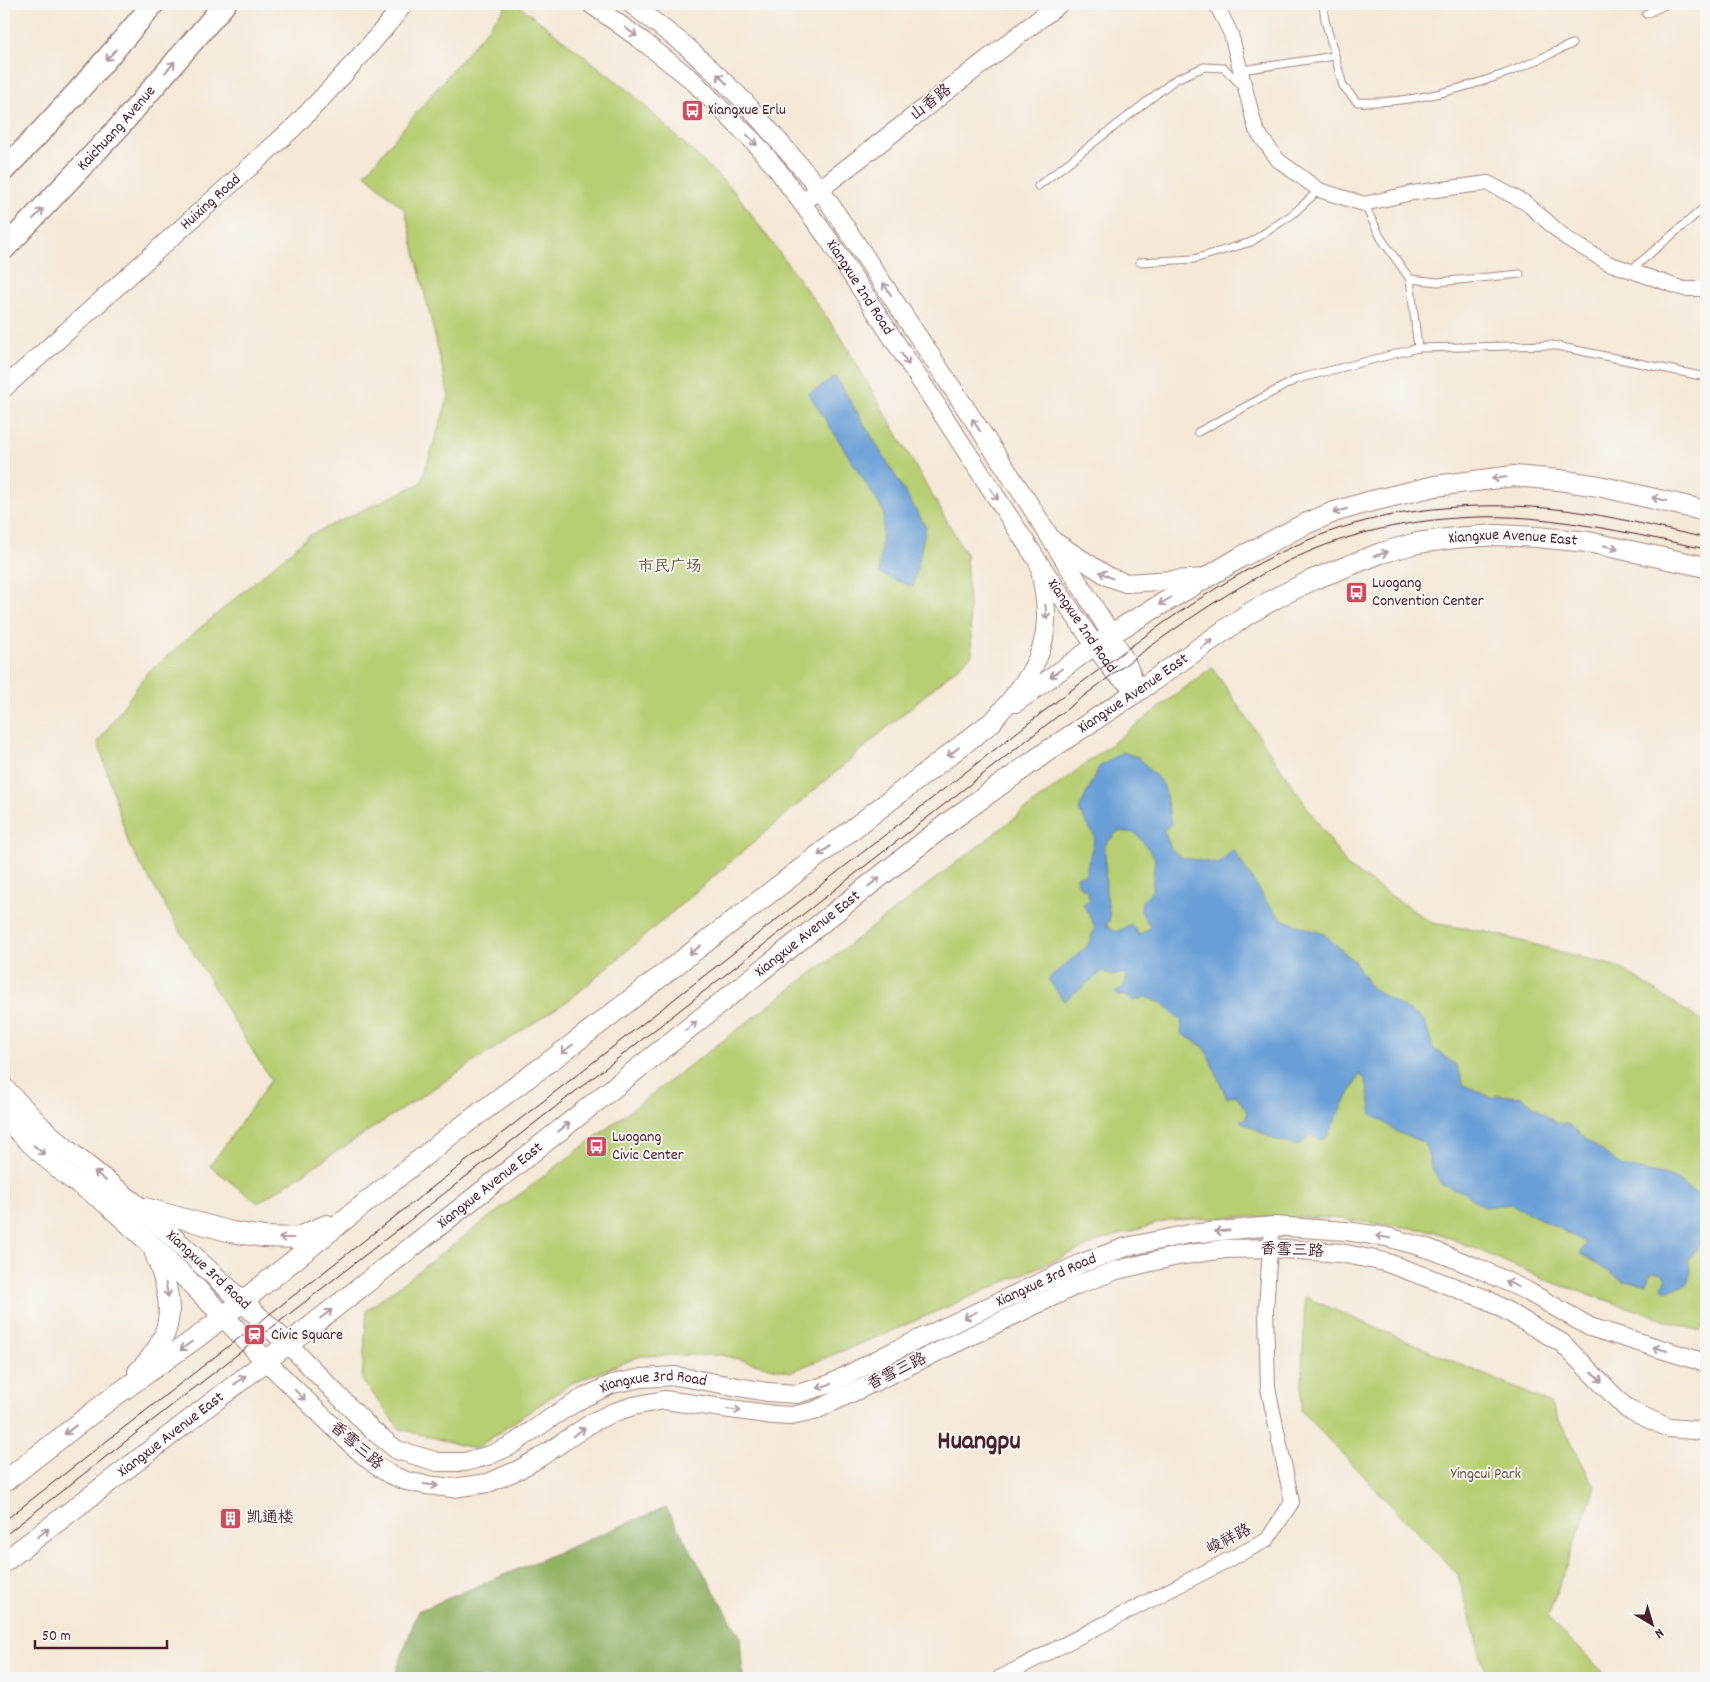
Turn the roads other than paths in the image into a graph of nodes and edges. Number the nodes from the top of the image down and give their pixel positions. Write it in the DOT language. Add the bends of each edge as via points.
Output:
graph roads {
  1 [pos="153,4"];
  2 [pos="225,4"];
  3 [pos="404,4"];
  4 [pos="591,4"];
  5 [pos="631,4"];
  6 [pos="1059,4"];
  7 [pos="1216,4"];
  8 [pos="1324,4"];
  9 [pos="1667,4"];
  10 [pos="1646,14"];
  11 [pos="1572,44"];
  12 [pos="1334,56"];
  13 [pos="1242,70"];
  14 [pos="1247,92"];
  15 [pos="4,170"];
  16 [pos="1038,186"];
  17 [pos="820,189"];
  18 [pos="1319,190"];
  19 [pos="803,203"];
  20 [pos="1364,204"];
  21 [pos="1706,206"];
  22 [pos="4,249"];
  23 [pos="1140,262"];
  24 [pos="1630,270"];
  25 [pos="1520,274"];
  26 [pos="1410,279"];
  27 [pos="1706,289"];
  28 [pos="1418,348"];
  29 [pos="1706,376"];
  30 [pos="4,388"];
  31 [pos="1198,432"];
  32 [pos="1706,511"];
  33 [pos="1050,539"];
  34 [pos="1039,564"];
  35 [pos="1706,567"];
  36 [pos="1205,578"];
  37 [pos="1103,639"];
  38 [pos="1138,691"];
  39 [pos="992,722"];
  40 [pos="4,1088"];
  41 [pos="4,1116"];
  42 [pos="362,1205"];
  43 [pos="138,1206"];
  44 [pos="1273,1226"];
  45 [pos="151,1244"];
  46 [pos="1270,1248"];
  47 [pos="242,1301"];
  48 [pos="224,1316"];
  49 [pos="288,1344"];
  50 [pos="266,1361"];
  51 [pos="1706,1363"];
  52 [pos="109,1400"];
  53 [pos="1706,1431"];
  54 [pos="4,1482"];
  55 [pos="4,1562"];
  56 [pos="999,1678"];
  1 -- 15 [label="main road, one-way" via="72,98"];
  22 -- 2 [label="main road, Kaichuang Avenue, one-way" via="120,126"];
  3 -- 30 [label="street, Huixing Road" via="347,73 293,128"];
  4 -- 19 [label="street, Xiangxue 2nd Road, one-way" via="692,80 753,141"];
  17 -- 5 [label="street, Xiangxue 2nd Road, one-way" via="744,101 686,46"];
  6 -- 17 [label="street, 山香路"];
  7 -- 13 [label="street" via="1231,34"];
  8 -- 12 [label="lane"];
  9 -- 10 [label="lane"];
  11 -- 12 [label="lane" via="1494,77 1451,90 1381,103 1357,102 1343,86"];
  12 -- 13 [label="lane"];
  13 -- 14 [label="street"];
  14 -- 16 [label="lane" via="1224,68 1204,66 1176,79"];
  14 -- 18 [label="street" via="1256,130 1272,152"];
  17 -- 19 [label="street, 山香路"];
  33 -- 17 [label="street, Xiangxue 2nd Road, one-way"];
  18 -- 20 [label="street"];
  18 -- 23 [label="lane" via="1293,214 1251,242 1194,259"];
  19 -- 34 [label="street, Xiangxue 2nd Road, one-way"];
  20 -- 24 [label="street" via="1412,193 1488,183 1526,203 1566,238 1608,263"];
  20 -- 26 [label="lane" via="1381,238"];
  21 -- 24 [label="lane"];
  24 -- 27 [label="street" via="1684,288"];
  25 -- 26 [label="lane" via="1438,282"];
  26 -- 28 [label="lane"];
  28 -- 29 [label="lane" via="1552,345"];
  28 -- 31 [label="lane" via="1296,379"];
  32 -- 36 [label="main road, one-way" via="1559,480 1514,476 1435,486 1334,512 1272,540"];
  36 -- 33 [label="street, one-way" via="1126,584 1109,577"];
  33 -- 37 [label="street, Xiangxue 2nd Road"];
  34 -- 37 [label="street, Xiangxue 2nd Road"];
  34 -- 39 [label="street, one-way" via="1046,619 1042,651 1026,681"];
  38 -- 35 [label="main road, Xiangxue Avenue East, one-way" via="1276,598 1350,564 1416,543 1497,535 1537,536 1588,542"];
  36 -- 37 [label="main road, one-way"];
  37 -- 38 [label="street, Xiangxue 2nd Road" via="1127,664"];
  37 -- 39 [label="street, one-way"];
  49 -- 38 [label="main road, Xiangxue Avenue East, one-way" via="949,822"];
  39 -- 42 [label="main road, one-way"];
  43 -- 40 [label="main road, Xiangxue 3rd Road, one-way" via="41,1127"];
  41 -- 45 [label="main road, Xiangxue 3rd Road, one-way" via="69,1176"];
  42 -- 43 [label="main road, one-way" via="321,1229 296,1238 249,1236"];
  42 -- 47 [label="main road"];
  43 -- 47 [label="main road, Xiangxue 3rd Road"];
  44 -- 46 [label="street, 峻祥路"];
  44 -- 49 [label="street, Xiangxue 3rd Road, one-way" via="1189,1234 1082,1262 830,1384 797,1394 676,1376 612,1384 558,1413 510,1446 465,1462 438,1462 397,1450 372,1430"];
  51 -- 44 [label="street, Xiangxue 3rd Road, one-way" via="1590,1327 1527,1291 1430,1249 1387,1237"];
  45 -- 48 [label="main road, Xiangxue 3rd Road"];
  45 -- 52 [label="main road, one-way" via="169,1297 167,1329 149,1361"];
  50 -- 46 [label="street, 香雪三路, one-way" via="374,1464 406,1480 452,1488 488,1483 518,1470 593,1422 633,1406 664,1400 774,1415 791,1416 814,1411 1077,1285 1118,1270 1177,1256"];
  46 -- 53 [label="street, 香雪三路, one-way" via="1341,1253 1385,1262 1486,1299 1562,1343 1628,1409 1669,1428"];
  46 -- 56 [label="street, 峻祥路" via="1266,1310 1268,1388 1292,1502 1267,1540"];
  47 -- 48 [label="main road"];
  47 -- 49 [label="main road, Xiangxue 3rd Road"];
  48 -- 50 [label="main road, Xiangxue 3rd Road"];
  48 -- 52 [label="main road, one-way"];
  49 -- 50 [label="main road, Xiangxue Avenue East"];
  55 -- 50 [label="main road, Xiangxue Avenue East, one-way"];
  52 -- 54 [label="main road, one-way"];
}
